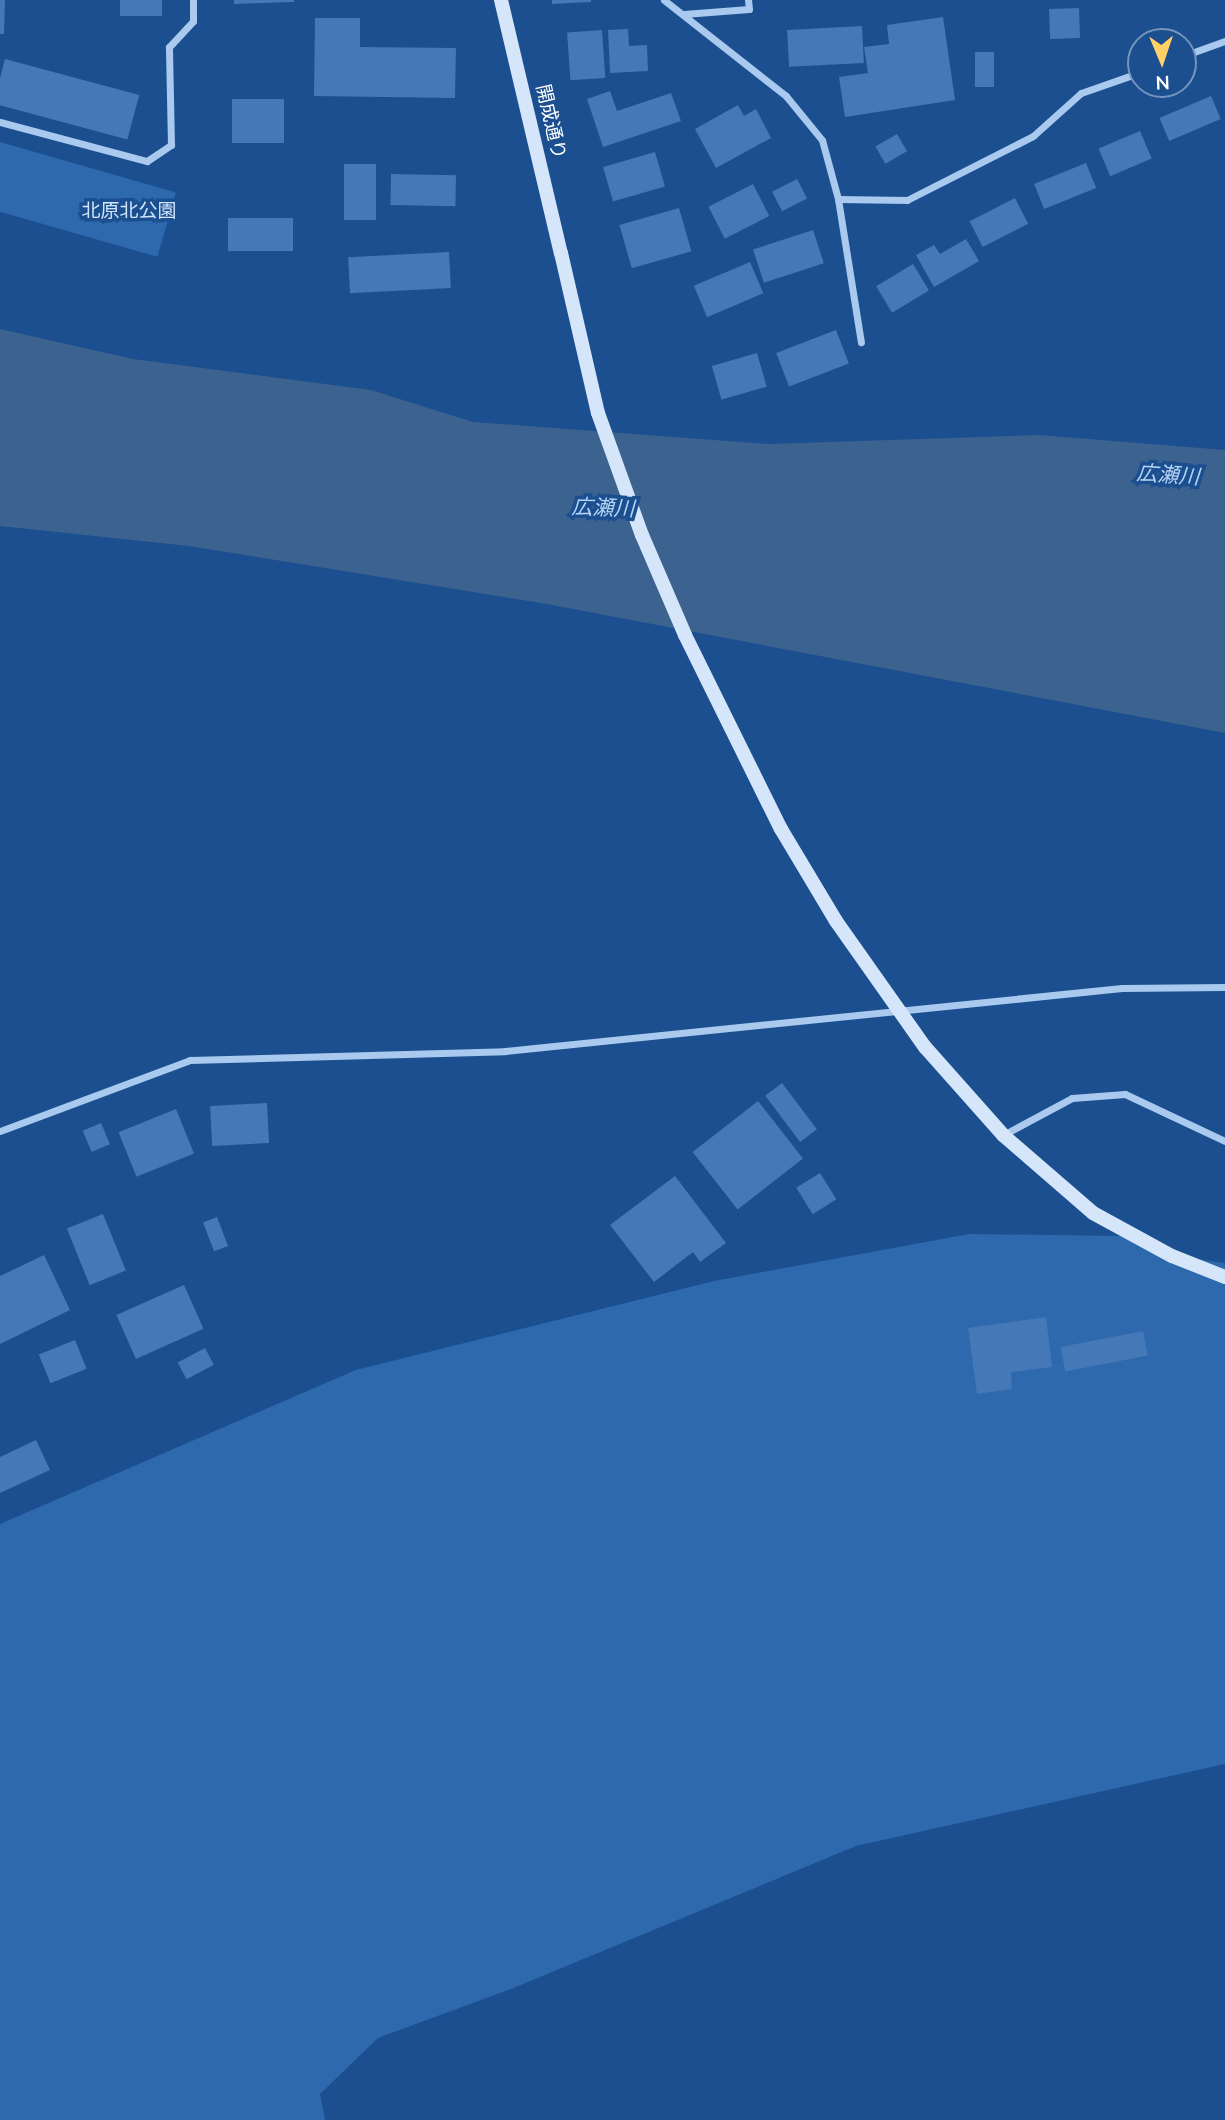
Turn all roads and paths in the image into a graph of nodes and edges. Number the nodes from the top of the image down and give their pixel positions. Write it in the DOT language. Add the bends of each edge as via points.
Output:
graph roads {
  1 [pos="193,0"];
  2 [pos="501,0"];
  3 [pos="664,0"];
  4 [pos="748,0"];
  5 [pos="684,14"];
  6 [pos="1225,41"];
  7 [pos="1197,51"];
  8 [pos="1127,77"];
  9 [pos="0,122"];
  10 [pos="838,199"];
  11 [pos="861,342"];
  12 [pos="1225,987"];
  13 [pos="0,1131"];
  14 [pos="1003,1135"];
  15 [pos="1225,1141"];
  16 [pos="1225,1277"];
  1 -- 9 [label="street" via="193,21 169,47 171,145 147,161"];
  2 -- 14 [label="street, 開成通り, bridge" via="598,413 642,535 685,635 781,829 836,921 925,1047"];
  3 -- 5 [label="street"];
  4 -- 5 [label="street" via="749,9"];
  5 -- 10 [label="street" via="786,96 822,140"];
  6 -- 7 [label="street"];
  8 -- 10 [label="street" via="1081,93 1032,136 907,200"];
  10 -- 11 [label="street"];
  12 -- 13 [label="street" via="1122,988 505,1051 190,1060"];
  14 -- 15 [label="street" via="1072,1098 1125,1094"];
  14 -- 16 [label="street, 開成通り" via="1093,1213 1172,1256"];
}
